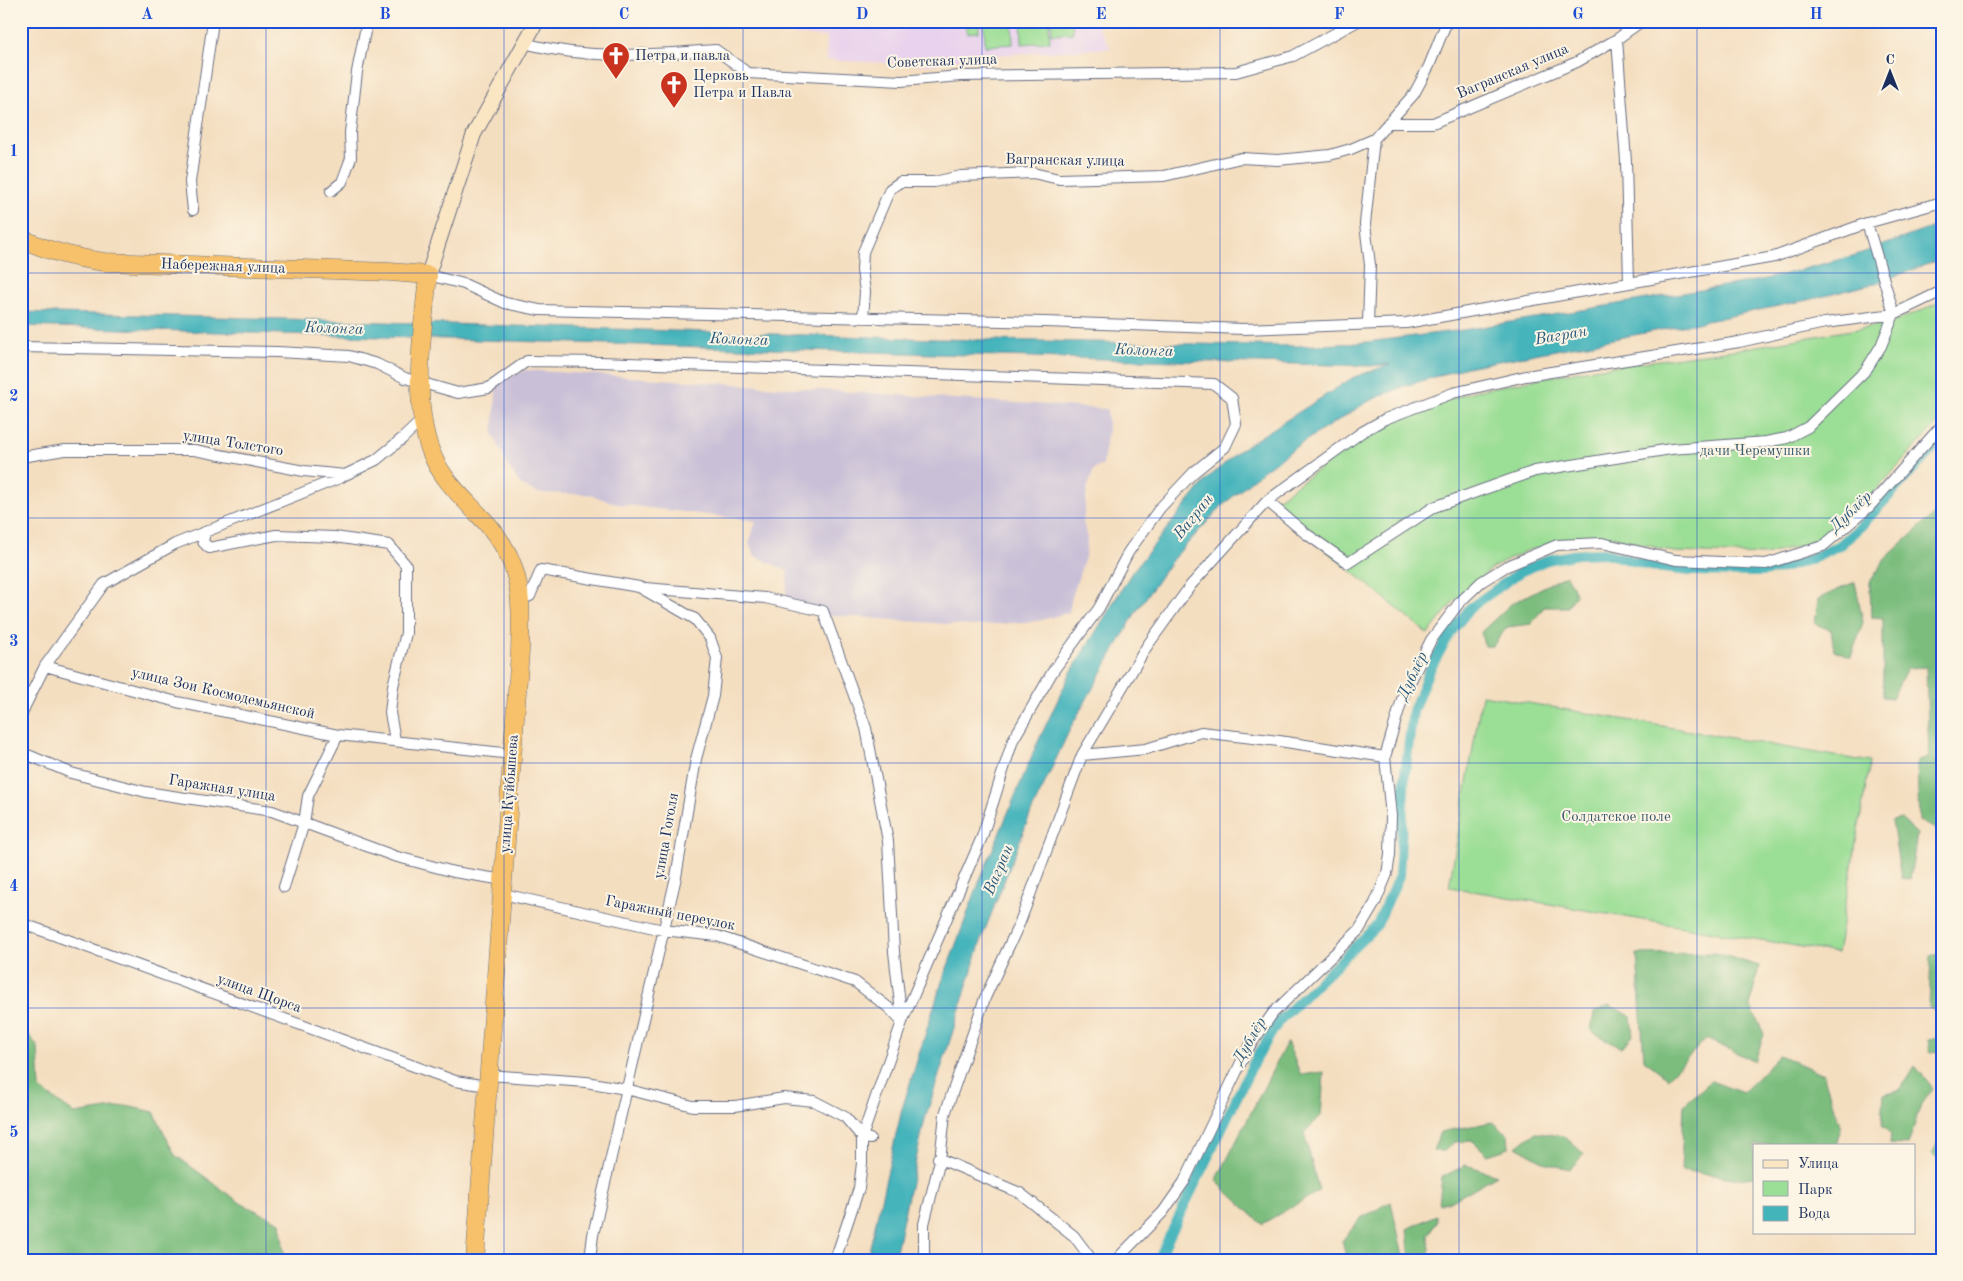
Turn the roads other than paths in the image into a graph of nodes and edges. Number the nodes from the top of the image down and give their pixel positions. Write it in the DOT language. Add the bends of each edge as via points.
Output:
graph roads {
  1 [pos="213,21"];
  2 [pos="367,21"];
  3 [pos="537,21"];
  4 [pos="1358,21"];
  5 [pos="1447,21"];
  6 [pos="1642,21"];
  7 [pos="1617,39"];
  8 [pos="524,43"];
  9 [pos="1388,122"];
  10 [pos="1374,139"];
  11 [pos="331,191"];
  12 [pos="1942,202"];
  13 [pos="193,210"];
  14 [pos="1867,223"];
  15 [pos="21,238"];
  16 [pos="428,276"];
  17 [pos="1629,282"];
  18 [pos="1942,291"];
  19 [pos="1893,311"];
  20 [pos="863,318"];
  21 [pos="1368,323"];
  22 [pos="21,347"];
  23 [pos="420,382"];
  24 [pos="422,420"];
  25 [pos="1942,425"];
  26 [pos="21,457"];
  27 [pos="345,476"];
  28 [pos="1267,501"];
  29 [pos="205,532"];
  30 [pos="638,587"];
  31 [pos="521,600"];
  32 [pos="45,666"];
  33 [pos="21,717"];
  34 [pos="338,735"];
  35 [pos="395,740"];
  36 [pos="21,752"];
  37 [pos="512,754"];
  38 [pos="1082,755"];
  39 [pos="1385,757"];
  40 [pos="304,823"];
  41 [pos="504,887"];
  42 [pos="284,888"];
  43 [pos="21,923"];
  44 [pos="664,930"];
  45 [pos="902,1022"];
  46 [pos="489,1080"];
  47 [pos="626,1089"];
  48 [pos="866,1138"];
  49 [pos="939,1159"];
  50 [pos="475,1260"];
  51 [pos="590,1260"];
  52 [pos="835,1260"];
  53 [pos="924,1260"];
  54 [pos="1092,1260"];
  55 [pos="1116,1260"];
  1 -- 13 [label="street" via="190,182"];
  2 -- 11 [label="street" via="357,72 350,133 351,158 342,182"];
  3 -- 8 [label="main road"];
  4 -- 8 [label="street, Советская улица" via="1293,56 1236,72 961,76 901,81 748,72 716,50 641,56 564,52"];
  5 -- 9 [label="street" via="1414,94"];
  6 -- 7 [label="street, Вагранская улица"];
  7 -- 9 [label="street, Вагранская улица" via="1577,62 1433,123"];
  7 -- 17 [label="street" via="1626,161"];
  8 -- 16 [label="main road" via="474,134"];
  9 -- 10 [label="street"];
  10 -- 20 [label="street, Вагранская улица" via="1330,155 1278,160 1242,158 1164,176 1059,179 1033,173 900,182 890,190 863,252"];
  10 -- 21 [label="street" via="1365,224 1370,265"];
  12 -- 14 [label="street"];
  14 -- 17 [label="street" via="1774,257"];
  14 -- 19 [label="street"];
  15 -- 16 [label="highway, Набережная улица" via="63,256 105,262"];
  16 -- 20 [label="street" via="464,284 505,303 540,310"];
  16 -- 23 [label="highway, улица Куйбышева"];
  17 -- 21 [label="street" via="1406,323"];
  18 -- 19 [label="street"];
  19 -- 28 [label="street" via="1739,342 1526,376 1453,392 1385,419 1362,432"];
  19 -- 28 [label="street" via="1881,346 1866,370 1808,427 1787,438 1671,448 1535,471 1434,507 1348,563"];
  20 -- 21 [label="street" via="1244,329"];
  22 -- 23 [label="street" via="349,356"];
  23 -- 24 [label="highway, улица Куйбышева"];
  23 -- 45 [label="street" via="458,393 489,388 527,361 600,362 1214,384 1232,398 1236,424 1225,446 1193,473 1160,508 1129,551 1099,608 1053,671 1013,740 982,837"];
  24 -- 27 [label="street" via="376,460"];
  24 -- 31 [label="highway, улица Куйбышева" via="431,452 444,477 496,535 511,558"];
  25 -- 39 [label="street" via="1869,507 1823,546 1766,564 1676,560 1602,543 1557,545 1505,567 1481,582 1459,603 1431,640 1403,696"];
  26 -- 27 [label="street, улица Толстого" via="65,450 194,450"];
  27 -- 29 [label="street"];
  28 -- 38 [label="street" via="1186,593 1148,646"];
  29 -- 32 [label="street" via="176,544 104,584"];
  29 -- 35 [label="street" via="203,542 209,548 276,535 335,537 389,545 406,565 406,633 390,713"];
  30 -- 31 [label="street, улица Гоголя" via="541,570 530,596"];
  30 -- 44 [label="street, улица Гоголя" via="695,619 710,638 717,658 713,696 696,759"];
  30 -- 45 [label="street" via="765,598 822,611 866,728 888,841 894,952"];
  31 -- 37 [label="highway, улица Куйбышева"];
  32 -- 33 [label="street"];
  32 -- 34 [label="street, улица Зои Космодемьянской" via="177,702"];
  34 -- 35 [label="street, улица Зои Космодемьянской"];
  34 -- 40 [label="street" via="308,796"];
  35 -- 37 [label="street, улица Зои Космодемьянской"];
  36 -- 40 [label="street, Гаражная улица" via="71,772 146,792 272,811"];
  37 -- 41 [label="highway, улица Куйбышева"];
  38 -- 39 [label="street" via="1146,749 1202,732"];
  38 -- 49 [label="street" via="1020,922 984,998 962,1060 944,1114"];
  39 -- 55 [label="street" via="1391,816 1390,855 1387,874 1375,903 1358,930 1273,1013 1247,1050 1184,1182 1163,1212"];
  40 -- 41 [label="street, Гаражная улица" via="394,856"];
  40 -- 42 [label="street"];
  41 -- 44 [label="street, Гаражный переулок"];
  41 -- 46 [label="highway, улица Куйбышева"];
  43 -- 46 [label="street, улица Щорса" via="455,1081"];
  44 -- 45 [label="street, Гаражный переулок" via="717,936 854,982"];
  44 -- 47 [label="street, улица Гоголя"];
  45 -- 48 [label="street"];
  46 -- 47 [label="street, улица Щорса" via="586,1082"];
  46 -- 50 [label="highway, улица Куйбышева"];
  47 -- 48 [label="street, улица Щорса" via="693,1106 735,1106 784,1098 814,1101 845,1117"];
  47 -- 51 [label="street, улица Гоголя"];
  48 -- 52 [label="street" via="859,1188"];
  49 -- 53 [label="street" via="924,1224"];
  49 -- 54 [label="street" via="1020,1193 1074,1236"];
}
